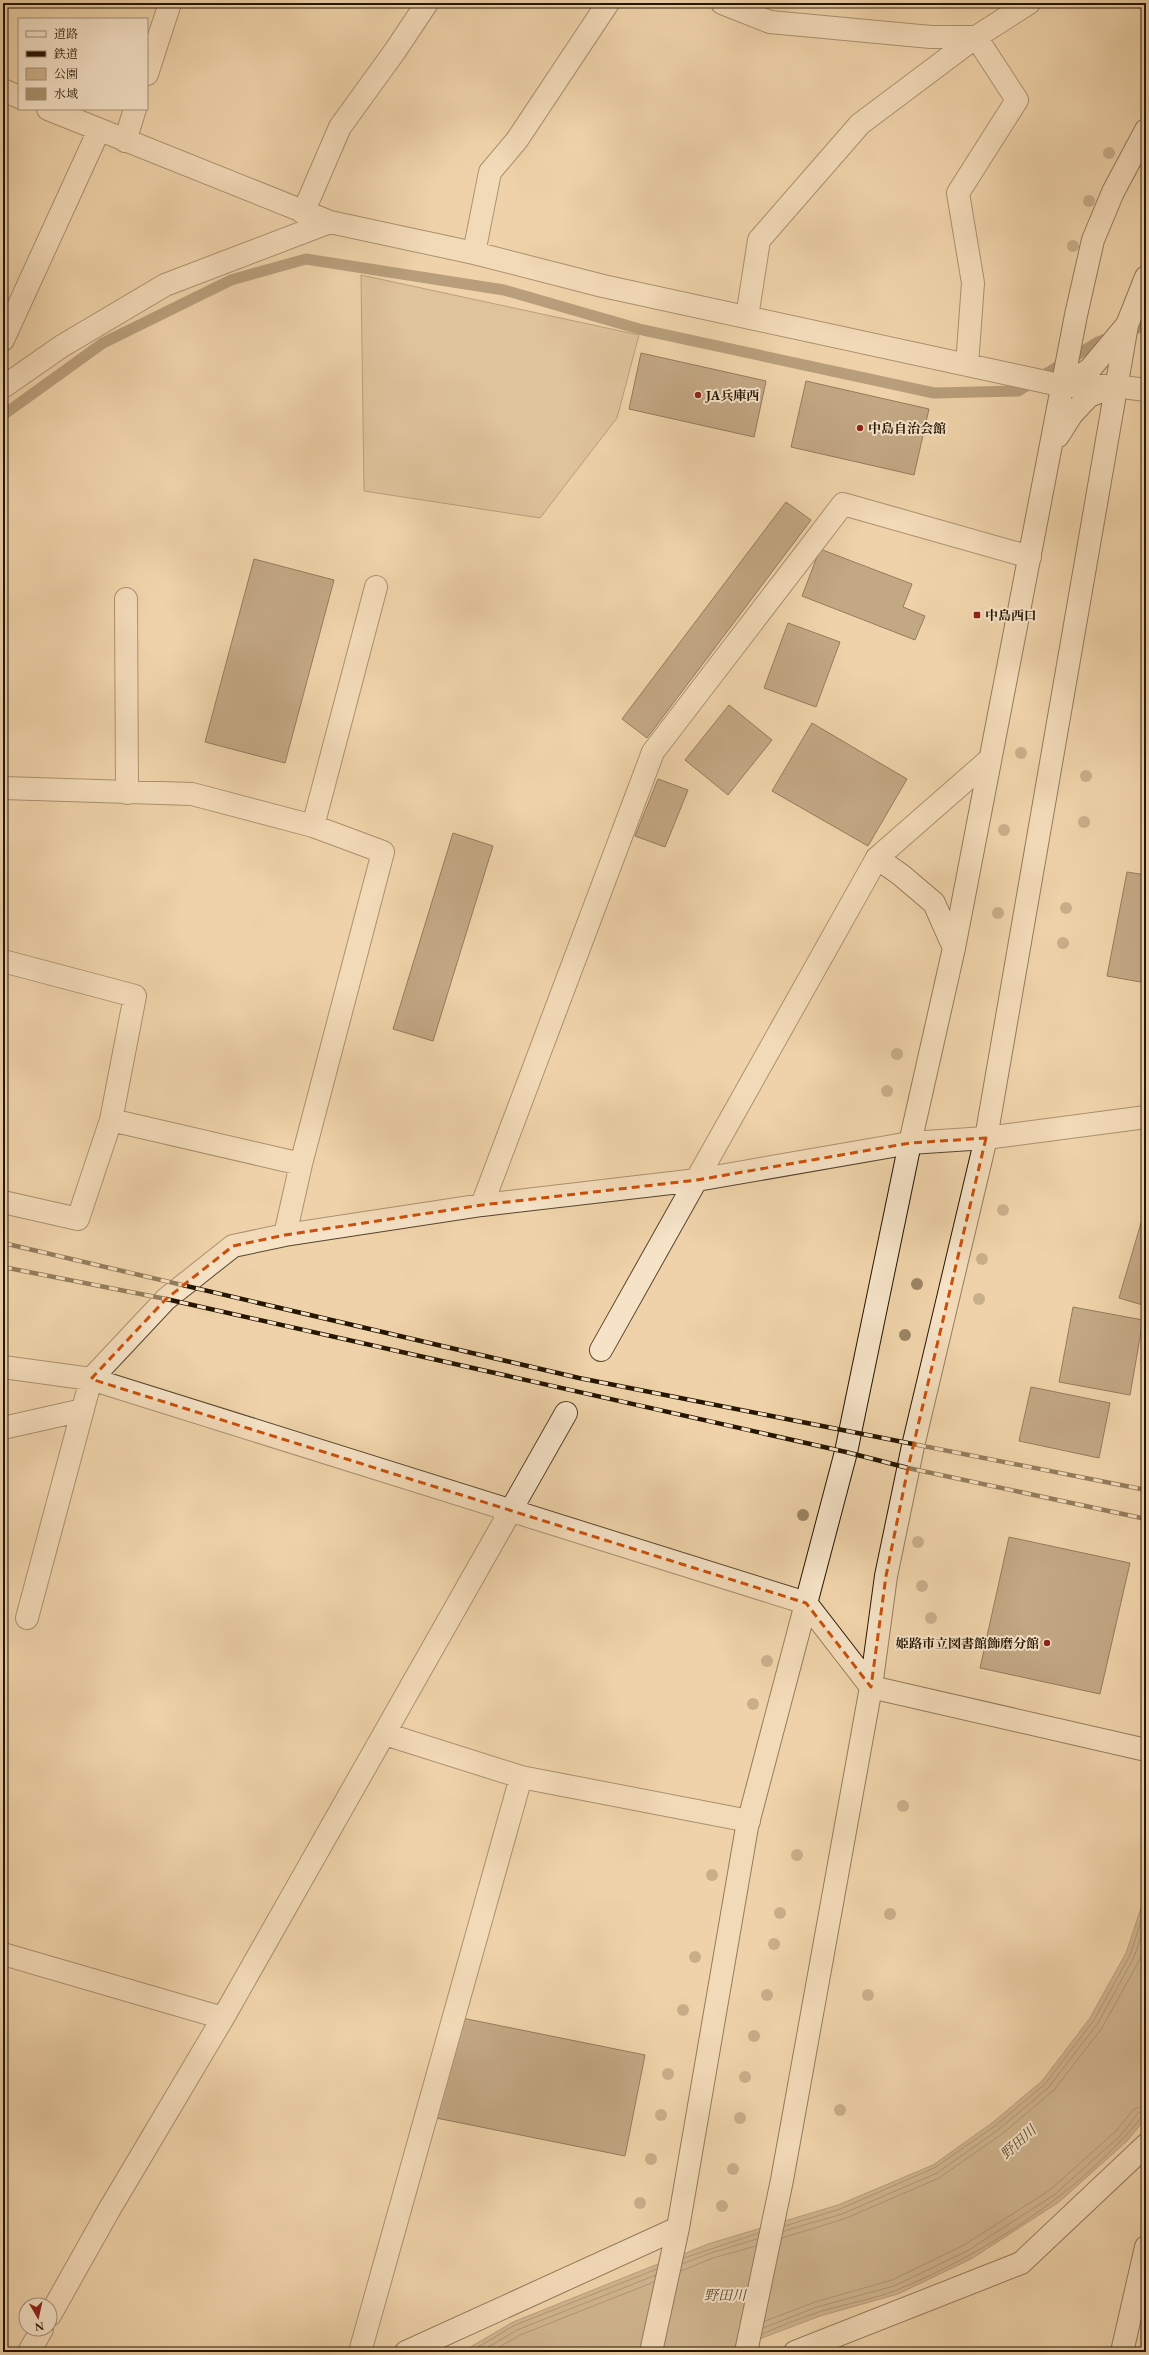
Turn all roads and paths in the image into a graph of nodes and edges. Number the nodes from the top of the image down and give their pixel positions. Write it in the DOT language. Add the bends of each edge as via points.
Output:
graph roads {
  1 [pos="170,3"];
  2 [pos="427,3"];
  3 [pos="608,3"];
  4 [pos="722,3"];
  5 [pos="1029,3"];
  6 [pos="976,37"];
  7 [pos="148,71"];
  8 [pos="3,90"];
  9 [pos="18,97"];
  10 [pos="50,110"];
  11 [pos="135,110"];
  12 [pos="99,130"];
  13 [pos="1146,130"];
  14 [pos="125,141"];
  15 [pos="303,213"];
  16 [pos="330,222"];
  17 [pos="474,253"];
  18 [pos="1146,278"];
  19 [pos="748,317"];
  20 [pos="1127,325"];
  21 [pos="3,340"];
  22 [pos="967,365"];
  23 [pos="4,380"];
  24 [pos="1064,386"];
  25 [pos="1116,386"];
  26 [pos="1146,390"];
  27 [pos="1052,446"];
  28 [pos="1030,557"];
  29 [pos="376,587"];
  30 [pos="126,599"];
  31 [pos="990,759"];
  32 [pos="3,788"];
  33 [pos="127,794"];
  34 [pos="313,826"];
  35 [pos="877,858"];
  36 [pos="954,948"];
  37 [pos="3,961"];
  38 [pos="1146,1117"];
  39 [pos="111,1120"];
  40 [pos="986,1138"];
  41 [pos="910,1143"];
  42 [pos="301,1164"];
  43 [pos="697,1180"];
  44 [pos="3,1202"];
  45 [pos="482,1206"];
  46 [pos="285,1235"];
  47 [pos="601,1350"];
  48 [pos="3,1367"];
  49 [pos="91,1379"];
  50 [pos="83,1410"];
  51 [pos="566,1413"];
  52 [pos="3,1428"];
  53 [pos="512,1511"];
  54 [pos="806,1603"];
  55 [pos="27,1618"];
  56 [pos="871,1687"];
  57 [pos="385,1734"];
  58 [pos="1146,1750"];
  59 [pos="521,1777"];
  60 [pos="748,1821"];
  61 [pos="3,1954"];
  62 [pos="223,2018"];
  63 [pos="1146,2145"];
  64 [pos="678,2228"];
  65 [pos="1145,2261"];
  66 [pos="58,2301"];
  67 [pos="37,2337"];
  68 [pos="29,2352"];
  69 [pos="360,2352"];
  70 [pos="406,2352"];
  71 [pos="651,2352"];
  72 [pos="746,2352"];
  73 [pos="795,2352"];
  74 [pos="1122,2352"];
  1 -- 7 [label="street"];
  2 -- 15 [label="street" via="340,127"];
  3 -- 17 [label="street" via="517,140 490,172"];
  4 -- 6 [label="street" via="770,22 931,37"];
  5 -- 6 [label="street"];
  6 -- 19 [label="street" via="860,124 759,240"];
  6 -- 22 [label="street" via="1017,100 958,192 973,283"];
  8 -- 9 [label="street"];
  10 -- 12 [label="street"];
  11 -- 14 [label="street"];
  12 -- 14 [label="street"];
  12 -- 21 [label="street"];
  13 -- 24 [label="street" via="1113,192 1093,240 1076,315"];
  14 -- 15 [label="street"];
  15 -- 16 [label="street"];
  16 -- 17 [label="street"];
  16 -- 23 [label="street" via="165,285"];
  17 -- 19 [label="street" via="603,286"];
  18 -- 20 [label="street"];
  19 -- 22 [label="street"];
  20 -- 24 [label="street" via="1090,369"];
  20 -- 25 [label="street"];
  22 -- 24 [label="street"];
  24 -- 25 [label="street"];
  24 -- 27 [label="street"];
  25 -- 26 [label="street"];
  25 -- 27 [label="street" via="1089,396 1072,414"];
  25 -- 40 [label="street"];
  27 -- 28 [label="street"];
  28 -- 31 [label="street"];
  28 -- 45 [label="street" via="843,504 653,752"];
  29 -- 34 [label="street"];
  30 -- 33 [label="street"];
  31 -- 35 [label="street"];
  31 -- 36 [label="street"];
  32 -- 33 [label="street"];
  33 -- 34 [label="street" via="192,794"];
  34 -- 42 [label="street" via="383,852"];
  35 -- 36 [label="street" via="934,903"];
  35 -- 43 [label="street"];
  36 -- 41 [label="street"];
  37 -- 39 [label="street" via="135,996"];
  38 -- 40 [label="street"];
  39 -- 42 [label="street"];
  39 -- 44 [label="street" via="78,1219"];
  40 -- 41 [label="street"];
  40 -- 56 [label="street" via="908,1468 886,1576"];
  41 -- 43 [label="street"];
  41 -- 54 [label="street" via="846,1452"];
  42 -- 46 [label="street"];
  43 -- 45 [label="street"];
  43 -- 47 [label="street"];
  45 -- 46 [label="street"];
  46 -- 49 [label="street" via="233,1246 166,1299"];
  48 -- 49 [label="street"];
  49 -- 50 [label="street"];
  49 -- 53 [label="street"];
  50 -- 52 [label="street"];
  50 -- 55 [label="street"];
  51 -- 53 [label="street"];
  53 -- 54 [label="street"];
  53 -- 57 [label="street"];
  54 -- 56 [label="street"];
  54 -- 60 [label="street"];
  56 -- 58 [label="street"];
  56 -- 72 [label="street" via="782,2180"];
  57 -- 59 [label="street"];
  57 -- 62 [label="street"];
  59 -- 60 [label="street"];
  59 -- 69 [label="street"];
  60 -- 64 [label="street"];
  61 -- 62 [label="street"];
  62 -- 66 [label="street"];
  63 -- 73 [label="street" via="1021,2263"];
  64 -- 70 [label="street"];
  64 -- 71 [label="street"];
  65 -- 74 [label="street"];
  67 -- 68 [label="street"];
}
